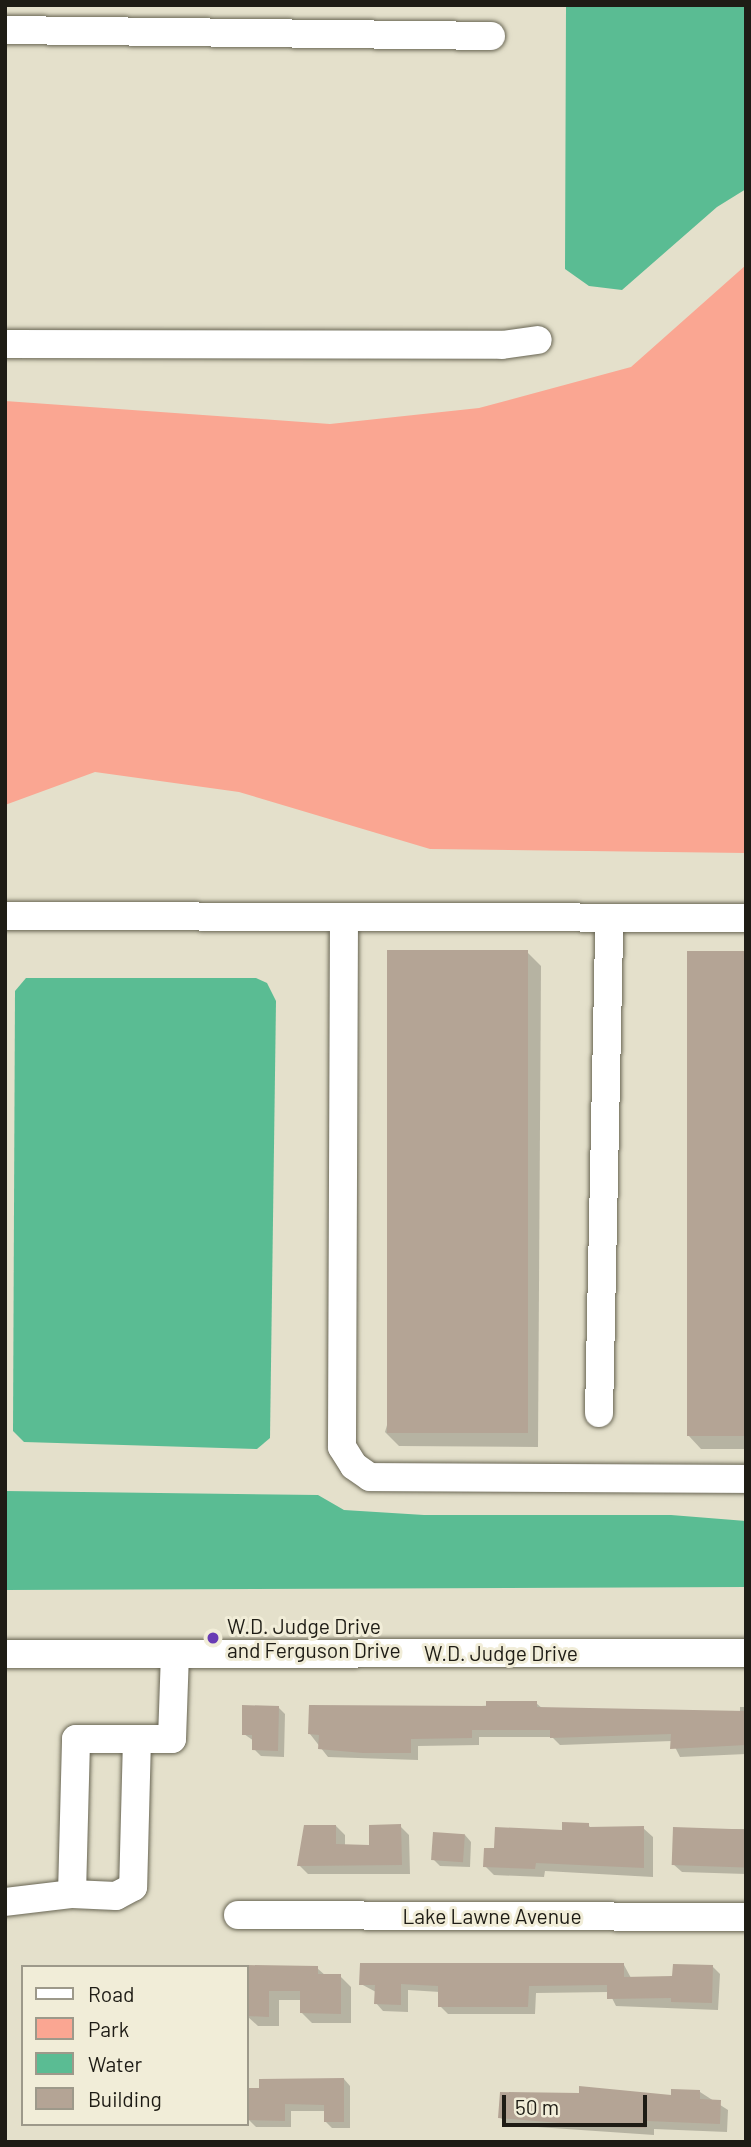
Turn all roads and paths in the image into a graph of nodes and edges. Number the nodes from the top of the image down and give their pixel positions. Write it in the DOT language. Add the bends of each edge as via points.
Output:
graph roads {
  1 [pos="5,30"];
  2 [pos="491,36"];
  3 [pos="538,340"];
  4 [pos="5,344"];
  5 [pos="5,916"];
  6 [pos="344,916"];
  7 [pos="609,918"];
  8 [pos="746,918"];
  9 [pos="599,1413"];
  10 [pos="746,1479"];
  11 [pos="746,1653"];
  12 [pos="5,1654"];
  13 [pos="175,1654"];
  14 [pos="137,1740"];
  15 [pos="72,1894"];
  16 [pos="5,1902"];
  17 [pos="239,1915"];
  18 [pos="746,1917"];
  1 -- 2 [label="street"];
  3 -- 4 [label="street" via="502,345"];
  5 -- 6 [label="street"];
  6 -- 7 [label="street"];
  6 -- 10 [label="street" via="342,1447 354,1466 370,1477"];
  7 -- 8 [label="street"];
  7 -- 9 [label="street"];
  11 -- 13 [label="street, W.D. Judge Drive"];
  12 -- 13 [label="street, W.D. Judge Drive"];
  13 -- 14 [label="street" via="172,1739"];
  14 -- 15 [label="street" via="133,1887 116,1896"];
  14 -- 15 [label="street" via="76,1739"];
  15 -- 16 [label="street"];
  17 -- 18 [label="street, Lake Lawne Avenue"];
}
